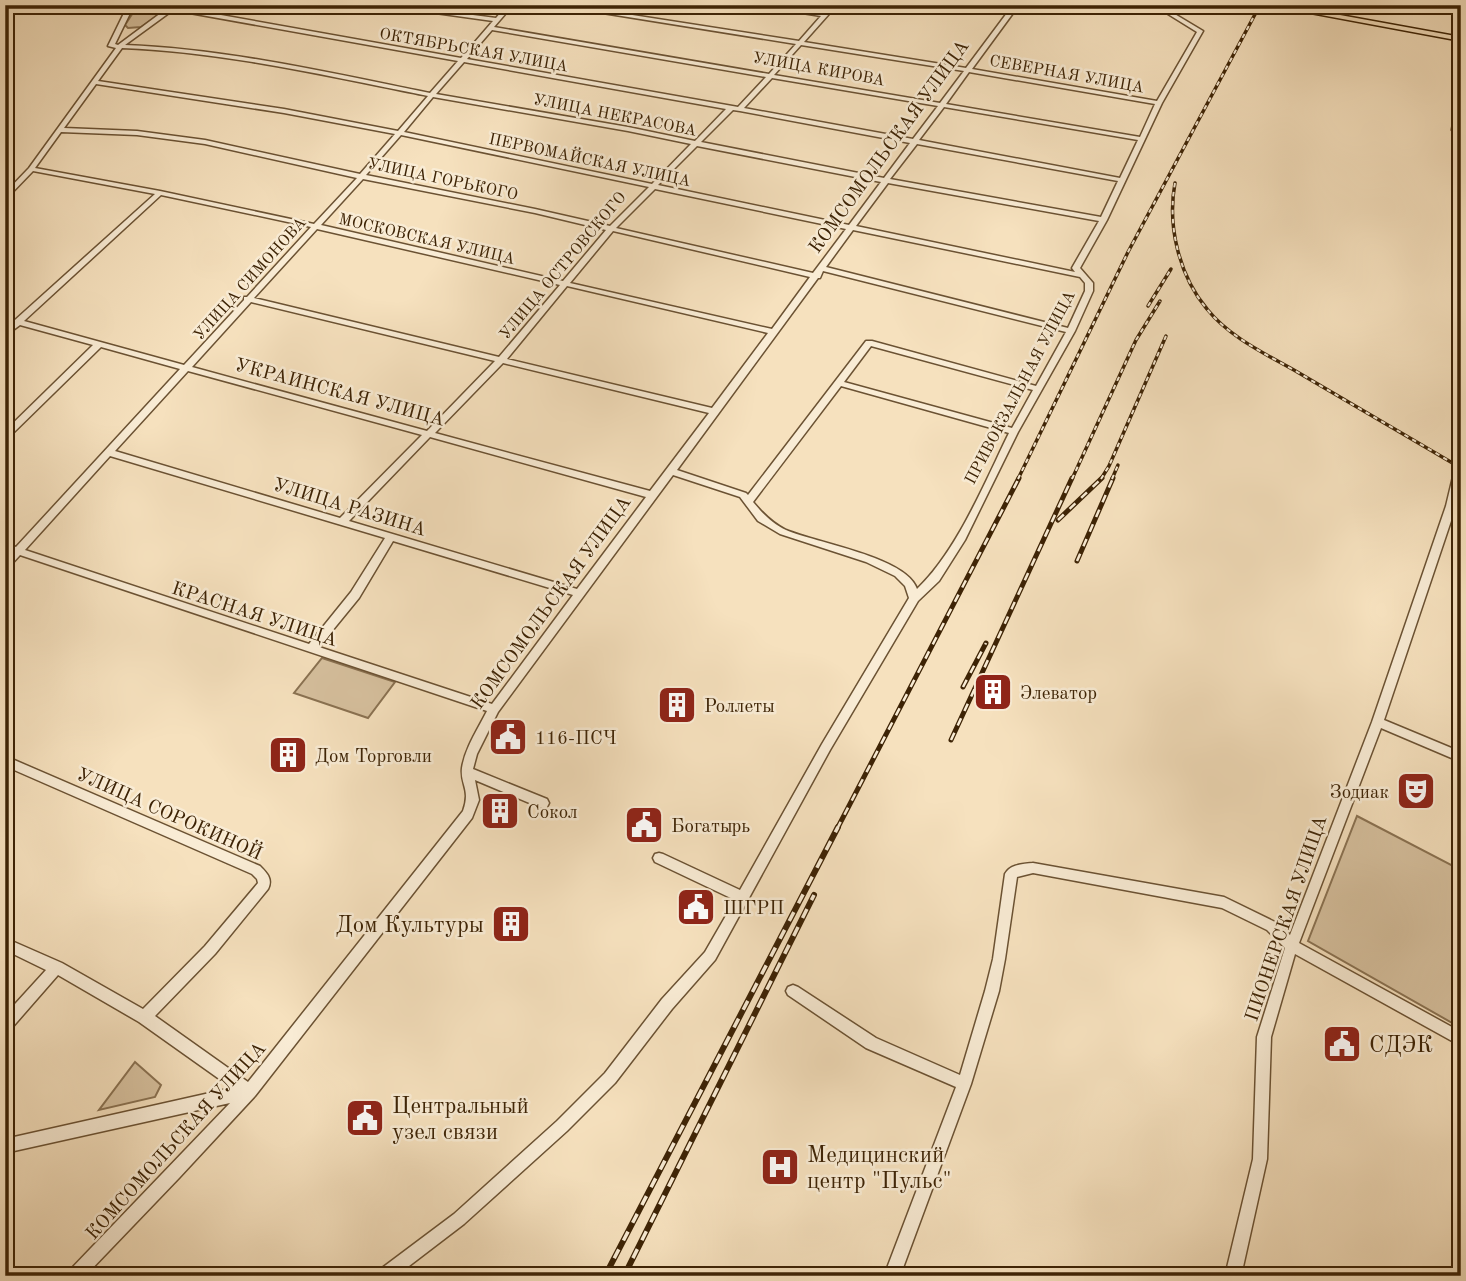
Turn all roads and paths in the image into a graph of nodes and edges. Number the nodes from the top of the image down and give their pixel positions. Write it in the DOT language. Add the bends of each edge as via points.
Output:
graph roads {
  1 [pos="16,5"];
  2 [pos="131,5"];
  3 [pos="381,5"];
  4 [pos="510,5"];
  5 [pos="555,5"];
  6 [pos="756,5"];
  7 [pos="834,5"];
  8 [pos="1016,5"];
  9 [pos="1446,5"];
  10 [pos="1275,6"];
  11 [pos="5,7"];
  12 [pos="174,7"];
  13 [pos="1171,14"];
  14 [pos="825,15"];
  15 [pos="1461,16"];
  16 [pos="494,24"];
  17 [pos="1461,39"];
  18 [pos="802,43"];
  19 [pos="121,45"];
  20 [pos="463,61"];
  21 [pos="968,69"];
  22 [pos="774,75"];
  23 [pos="93,82"];
  24 [pos="1461,94"];
  25 [pos="430,95"];
  26 [pos="1159,103"];
  27 [pos="943,104"];
  28 [pos="736,108"];
  29 [pos="60,130"];
  30 [pos="399,133"];
  31 [pos="1141,139"];
  32 [pos="1461,139"];
  33 [pos="915,141"];
  34 [pos="696,143"];
  35 [pos="31,169"];
  36 [pos="363,175"];
  37 [pos="1122,180"];
  38 [pos="886,181"];
  39 [pos="5,183"];
  40 [pos="19,183"];
  41 [pos="650,187"];
  42 [pos="160,193"];
  43 [pos="5,198"];
  44 [pos="1102,220"];
  45 [pos="314,226"];
  46 [pos="851,226"];
  47 [pos="610,230"];
  48 [pos="820,272"];
  49 [pos="1079,275"];
  50 [pos="567,284"];
  51 [pos="247,299"];
  52 [pos="19,322"];
  53 [pos="1071,331"];
  54 [pos="775,332"];
  55 [pos="5,334"];
  56 [pos="98,345"];
  57 [pos="503,358"];
  58 [pos="187,368"];
  59 [pos="839,383"];
  60 [pos="1039,389"];
  61 [pos="715,411"];
  62 [pos="1014,432"];
  63 [pos="431,434"];
  64 [pos="5,436"];
  65 [pos="110,453"];
  66 [pos="1461,464"];
  67 [pos="671,471"];
  68 [pos="652,495"];
  69 [pos="749,501"];
  70 [pos="343,521"];
  71 [pos="391,536"];
  72 [pos="5,547"];
  73 [pos="18,551"];
  74 [pos="5,565"];
  75 [pos="579,593"];
  76 [pos="914,598"];
  77 [pos="311,649"];
  78 [pos="494,709"];
  79 [pos="1378,722"];
  80 [pos="1461,757"];
  81 [pos="5,761"];
  82 [pos="467,771"];
  83 [pos="542,803"];
  84 [pos="659,858"];
  85 [pos="742,897"];
  86 [pos="5,944"];
  87 [pos="1292,945"];
  88 [pos="57,967"];
  89 [pos="793,991"];
  90 [pos="145,1017"];
  91 [pos="5,1025"];
  92 [pos="1461,1039"];
  93 [pos="964,1084"];
  94 [pos="250,1091"];
  95 [pos="5,1146"];
  96 [pos="74,1276"];
  97 [pos="383,1276"];
  98 [pos="892,1276"];
  99 [pos="1233,1276"];
  1 -- 11 [label="street"];
  2 -- 19 [label="street" via="111,46"];
  3 -- 16 [label="street, УЛИЦА КИРОВА"];
  4 -- 16 [label="street, УЛИЦА СИМОНОВА"];
  5 -- 18 [label="street, СЕВЕРНАЯ УЛИЦА"];
  6 -- 14 [label="street"];
  7 -- 14 [label="street, УЛИЦА ОСТРОВСКОГО"];
  8 -- 21 [label="street, КОМСОМОЛЬСКАЯ УЛИЦА"];
  9 -- 15 [label="main road"];
  10 -- 17 [label="main road"];
  12 -- 19 [label="street"];
  12 -- 20 [label="street, ОКТЯБРЬСКАЯ УЛИЦА"];
  13 -- 26 [label="street, ПРИВОКЗАЛЬНАЯ УЛИЦА" via="1200,30"];
  14 -- 18 [label="street, УЛИЦА ОСТРОВСКОГО"];
  16 -- 20 [label="street, УЛИЦА СИМОНОВА"];
  16 -- 22 [label="street, УЛИЦА КИРОВА"];
  18 -- 21 [label="street, СЕВЕРНАЯ УЛИЦА"];
  18 -- 22 [label="street, УЛИЦА ОСТРОВСКОГО"];
  19 -- 23 [label="street"];
  19 -- 25 [label="street, УЛИЦА НЕКРАСОВА" via="275,64"];
  20 -- 25 [label="street, УЛИЦА СИМОНОВА"];
  20 -- 28 [label="street, ОКТЯБРЬСКАЯ УЛИЦА"];
  21 -- 26 [label="street, СЕВЕРНАЯ УЛИЦА"];
  21 -- 27 [label="street, КОМСОМОЛЬСКАЯ УЛИЦА"];
  22 -- 27 [label="street, УЛИЦА КИРОВА"];
  22 -- 28 [label="street, УЛИЦА ОСТРОВСКОГО"];
  23 -- 29 [label="street"];
  23 -- 30 [label="street, ПЕРВОМАЙСКАЯ УЛИЦА"];
  24 -- 32 [label="main road" via="1456,130"];
  25 -- 30 [label="street, УЛИЦА СИМОНОВА"];
  25 -- 34 [label="street, УЛИЦА НЕКРАСОВА"];
  26 -- 31 [label="street, ПРИВОКЗАЛЬНАЯ УЛИЦА"];
  27 -- 31 [label="street, УЛИЦА КИРОВА"];
  27 -- 33 [label="street, КОМСОМОЛЬСКАЯ УЛИЦА"];
  28 -- 33 [label="street, ОКТЯБРЬСКАЯ УЛИЦА"];
  28 -- 34 [label="street, УЛИЦА ОСТРОВСКОГО"];
  29 -- 35 [label="street"];
  29 -- 36 [label="street, УЛИЦА ГОРЬКОГО" via="205,142"];
  30 -- 36 [label="street, УЛИЦА СИМОНОВА"];
  30 -- 41 [label="street, ПЕРВОМАЙСКАЯ УЛИЦА"];
  31 -- 37 [label="street, ПРИВОКЗАЛЬНАЯ УЛИЦА"];
  33 -- 37 [label="street, ОКТЯБРЬСКАЯ УЛИЦА"];
  33 -- 38 [label="street, КОМСОМОЛЬСКАЯ УЛИЦА"];
  34 -- 38 [label="street, УЛИЦА НЕКРАСОВА"];
  34 -- 41 [label="street, УЛИЦА ОСТРОВСКОГО"];
  35 -- 40 [label="street"];
  35 -- 42 [label="street, МОСКОВСКАЯ УЛИЦА"];
  36 -- 45 [label="street, УЛИЦА СИМОНОВА"];
  36 -- 47 [label="street, УЛИЦА ГОРЬКОГО"];
  37 -- 44 [label="street, ПРИВОКЗАЛЬНАЯ УЛИЦА"];
  38 -- 44 [label="street, УЛИЦА НЕКРАСОВА"];
  38 -- 46 [label="street, КОМСОМОЛЬСКАЯ УЛИЦА"];
  39 -- 40 [label="street"];
  40 -- 43 [label="street"];
  41 -- 46 [label="street, ПЕРВОМАЙСКАЯ УЛИЦА"];
  41 -- 47 [label="street, УЛИЦА ОСТРОВСКОГО"];
  42 -- 45 [label="street, МОСКОВСКАЯ УЛИЦА"];
  42 -- 52 [label="street"];
  44 -- 49 [label="street, ПРИВОКЗАЛЬНАЯ УЛИЦА" via="1076,268"];
  45 -- 50 [label="street, МОСКОВСКАЯ УЛИЦА"];
  45 -- 51 [label="street, УЛИЦА СИМОНОВА"];
  46 -- 48 [label="street, КОМСОМОЛЬСКАЯ УЛИЦА"];
  46 -- 49 [label="street, ПЕРВОМАЙСКАЯ УЛИЦА"];
  47 -- 48 [label="street, УЛИЦА ГОРЬКОГО"];
  47 -- 50 [label="street, УЛИЦА ОСТРОВСКОГО"];
  48 -- 53 [label="street, УЛИЦА ГОРЬКОГО"];
  48 -- 54 [label="street, КОМСОМОЛЬСКАЯ УЛИЦА"];
  49 -- 53 [label="street, ПРИВОКЗАЛЬНАЯ УЛИЦА" via="1089,283 1089,291"];
  50 -- 54 [label="street, МОСКОВСКАЯ УЛИЦА"];
  50 -- 57 [label="street, УЛИЦА ОСТРОВСКОГО"];
  51 -- 57 [label="street"];
  51 -- 58 [label="street, УЛИЦА СИМОНОВА"];
  52 -- 55 [label="street"];
  52 -- 56 [label="street, УКРАИНСКАЯ УЛИЦА"];
  53 -- 60 [label="street, ПРИВОКЗАЛЬНАЯ УЛИЦА"];
  54 -- 61 [label="street, КОМСОМОЛЬСКАЯ УЛИЦА"];
  56 -- 58 [label="street, УКРАИНСКАЯ УЛИЦА"];
  56 -- 64 [label="street"];
  57 -- 61 [label="street"];
  57 -- 63 [label="street, УЛИЦА ОСТРОВСКОГО"];
  58 -- 63 [label="street, УКРАИНСКАЯ УЛИЦА"];
  58 -- 65 [label="street, УЛИЦА СИМОНОВА"];
  59 -- 60 [label="street" via="869,342"];
  59 -- 62 [label="street"];
  59 -- 69 [label="street"];
  60 -- 62 [label="street, ПРИВОКЗАЛЬНАЯ УЛИЦА"];
  61 -- 67 [label="street, КОМСОМОЛЬСКАЯ УЛИЦА"];
  62 -- 76 [label="street, ПРИВОКЗАЛЬНАЯ УЛИЦА" via="960,540 935,578"];
  63 -- 68 [label="street, УКРАИНСКАЯ УЛИЦА"];
  63 -- 70 [label="street, УЛИЦА ОСТРОВСКОГО"];
  65 -- 70 [label="street, УЛИЦА РАЗИНА"];
  65 -- 73 [label="street, УЛИЦА СИМОНОВА"];
  66 -- 79 [label="street, ПИОНЕРСКАЯ УЛИЦА"];
  67 -- 68 [label="street, КОМСОМОЛЬСКАЯ УЛИЦА"];
  67 -- 69 [label="street" via="725,488"];
  68 -- 75 [label="street, КОМСОМОЛЬСКАЯ УЛИЦА"];
  69 -- 76 [label="street" via="761,519 783,532 899,573"];
  70 -- 71 [label="street, УЛИЦА РАЗИНА"];
  71 -- 75 [label="street, УЛИЦА РАЗИНА"];
  71 -- 77 [label="street" via="355,595"];
  72 -- 73 [label="street, КРАСНАЯ УЛИЦА"];
  73 -- 74 [label="street, УЛИЦА СИМОНОВА"];
  73 -- 77 [label="street, КРАСНАЯ УЛИЦА"];
  75 -- 78 [label="street, КОМСОМОЛЬСКАЯ УЛИЦА"];
  76 -- 85 [label="street, ПРИВОКЗАЛЬНАЯ УЛИЦА"];
  77 -- 78 [label="street, КРАСНАЯ УЛИЦА"];
  78 -- 82 [label="street, КОМСОМОЛЬСКАЯ УЛИЦА" via="473,747"];
  79 -- 80 [label="street"];
  79 -- 87 [label="street, ПИОНЕРСКАЯ УЛИЦА"];
  81 -- 90 [label="street, УЛИЦА СОРОКИНОЙ" via="256,870 263,877 264,885 210,950"];
  82 -- 83 [label="street"];
  82 -- 94 [label="street, КОМСОМОЛЬСКАЯ УЛИЦА" via="472,788 468,814"];
  84 -- 85 [label="street"];
  85 -- 97 [label="street, ПРИВОКЗАЛЬНАЯ УЛИЦА" via="710,956 610,1078 484,1198"];
  86 -- 88 [label="street"];
  87 -- 92 [label="street"];
  87 -- 93 [label="street" via="1271,926 1224,903 1033,868 1017,870 1011,874 992,991"];
  87 -- 99 [label="street, ПИОНЕРСКАЯ УЛИЦА" via="1264,1037 1259,1159"];
  88 -- 90 [label="street"];
  88 -- 91 [label="street"];
  89 -- 93 [label="street" via="870,1042"];
  90 -- 94 [label="street"];
  93 -- 98 [label="street"];
  94 -- 95 [label="street"];
  94 -- 96 [label="street, КОМСОМОЛЬСКАЯ УЛИЦА"];
}
